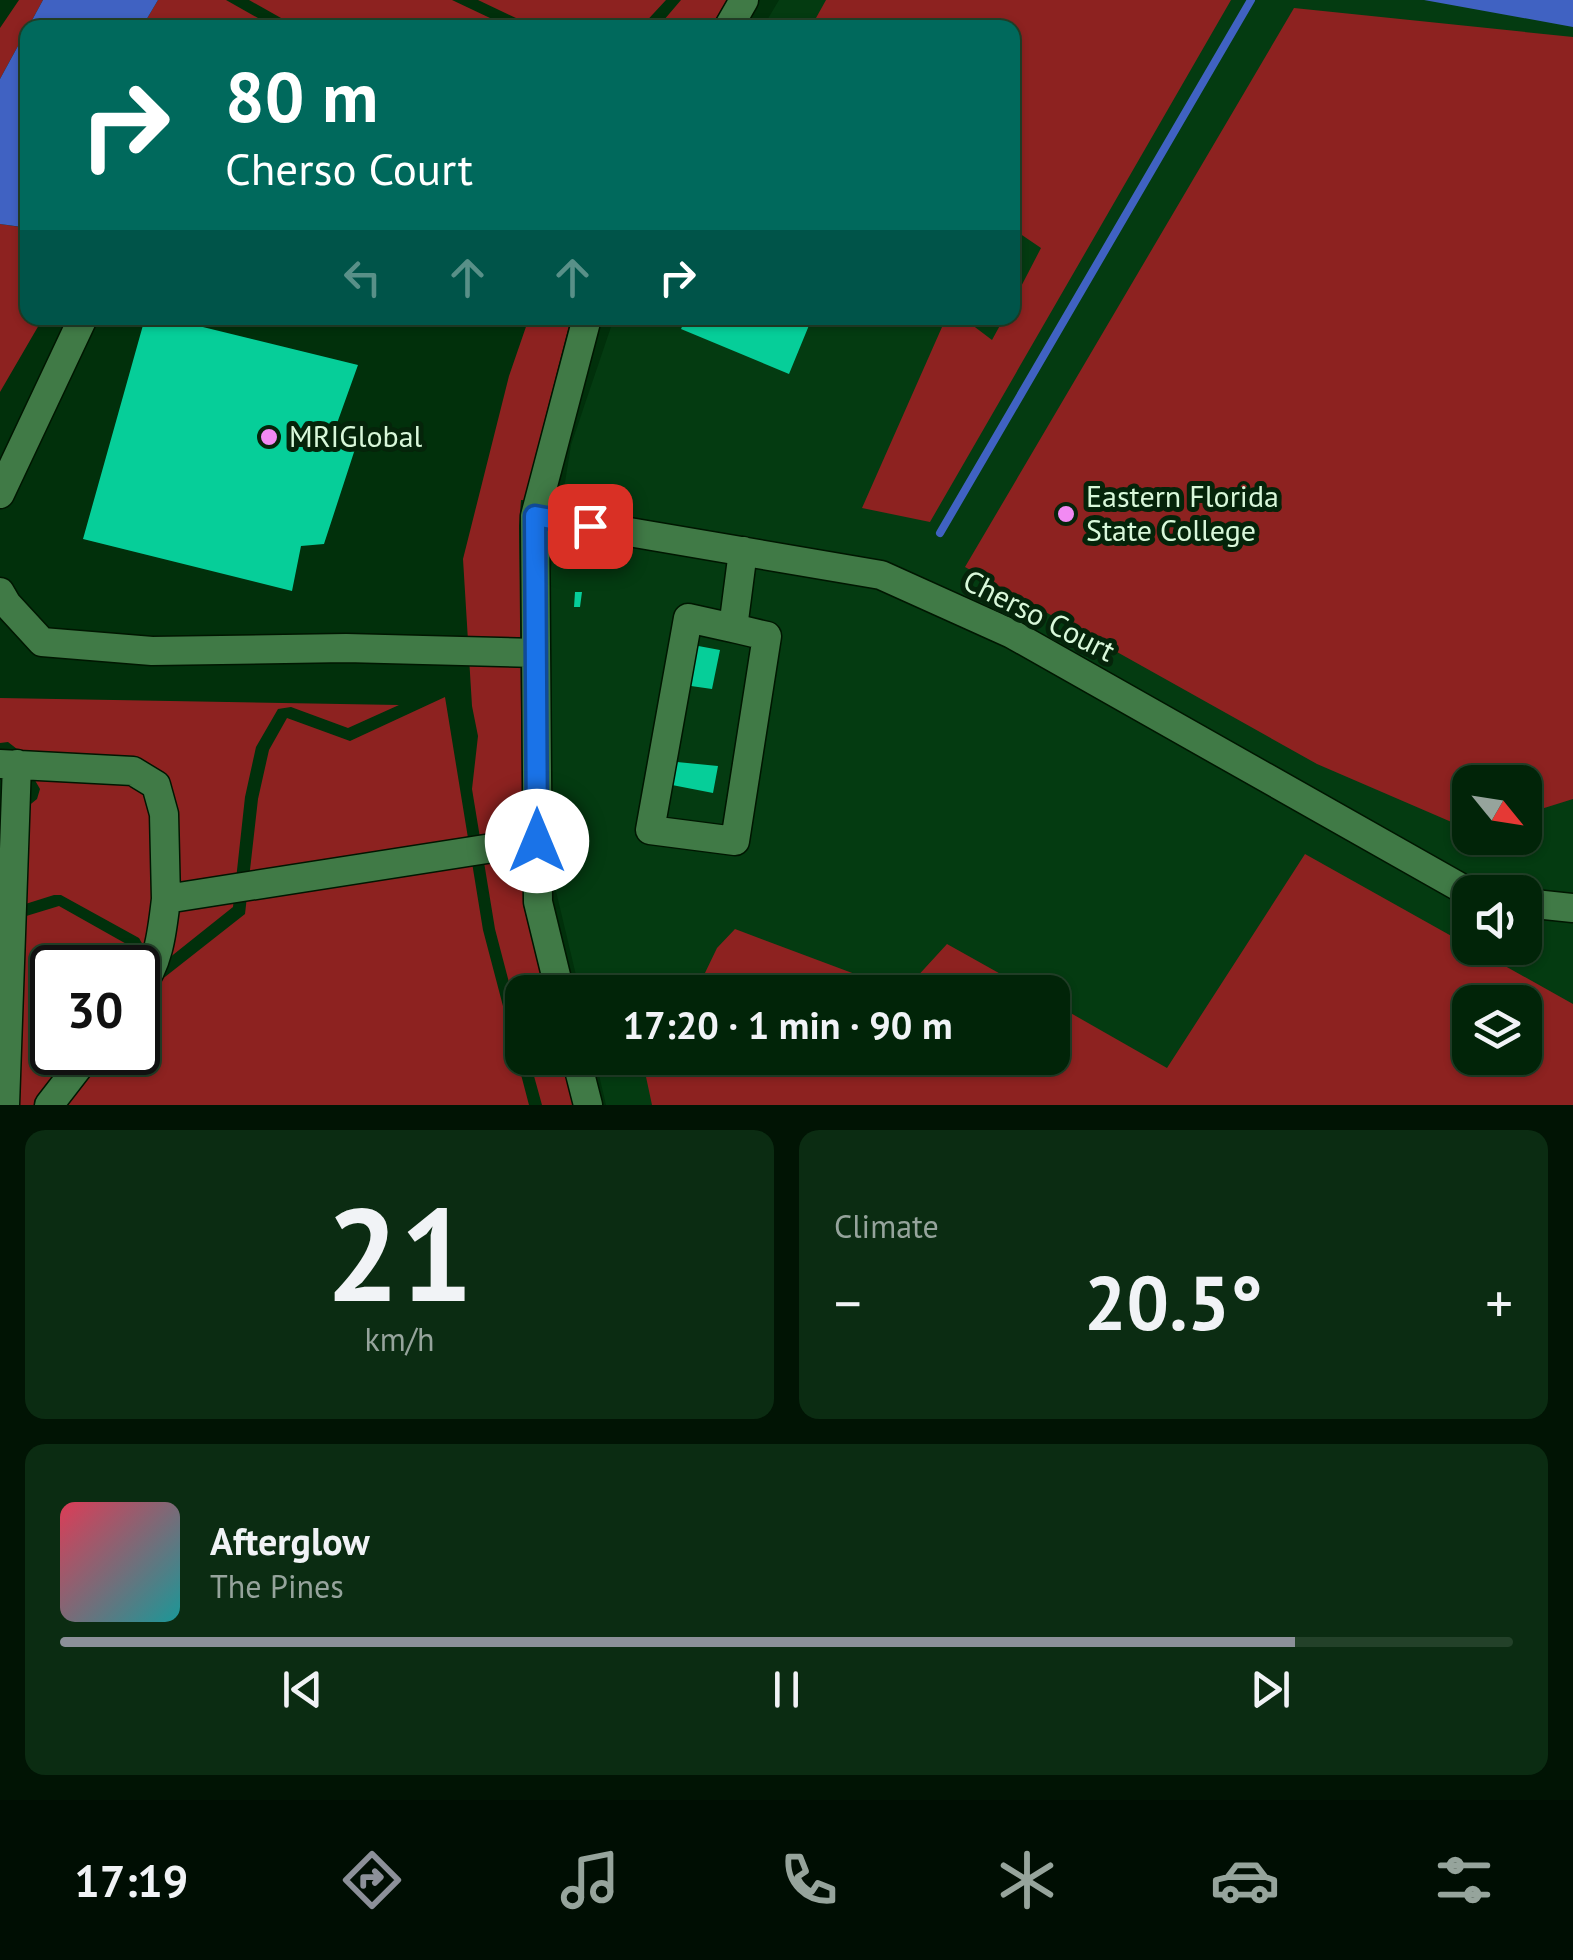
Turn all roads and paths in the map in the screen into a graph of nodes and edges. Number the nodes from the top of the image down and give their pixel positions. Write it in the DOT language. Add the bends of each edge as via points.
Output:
graph roads {
  1 [pos="80,325"];
  2 [pos="585,325"];
  3 [pos="0,494"];
  4 [pos="535,516"];
  5 [pos="742,551"];
  6 [pos="0,592"];
  7 [pos="732,628"];
  8 [pos="536,654"];
  9 [pos="8,764"];
  10 [pos="537,841"];
  11 [pos="1452,883"];
  12 [pos="166,899"];
  13 [pos="1542,905"];
  14 [pos="1573,908"];
  15 [pos="160,945"];
  16 [pos="556,975"];
  17 [pos="72,1075"];
  18 [pos="580,1075"];
  19 [pos="4,1105"];
  20 [pos="49,1105"];
  21 [pos="588,1105"];
  1 -- 3 [label="street"];
  2 -- 4 [label="street"];
  4 -- 5 [label="street, Cherso Court"];
  4 -- 8 [label="street"];
  5 -- 7 [label="street"];
  5 -- 11 [label="street, Cherso Court" via="881,575 1012,634"];
  6 -- 8 [label="street" via="42,642 152,651"];
  7 -- 7 [label="street" via="767,636 735,840 650,830 688,618"];
  8 -- 10 [label="street"];
  9 -- 12 [label="street" via="133,771 156,785 164,814"];
  9 -- 19 [label="street"];
  10 -- 12 [label="street"];
  10 -- 16 [label="street" via="538,902"];
  12 -- 15 [label="street"];
  13 -- 14 [label="street"];
  17 -- 20 [label="street"];
  18 -- 21 [label="street"];
}
